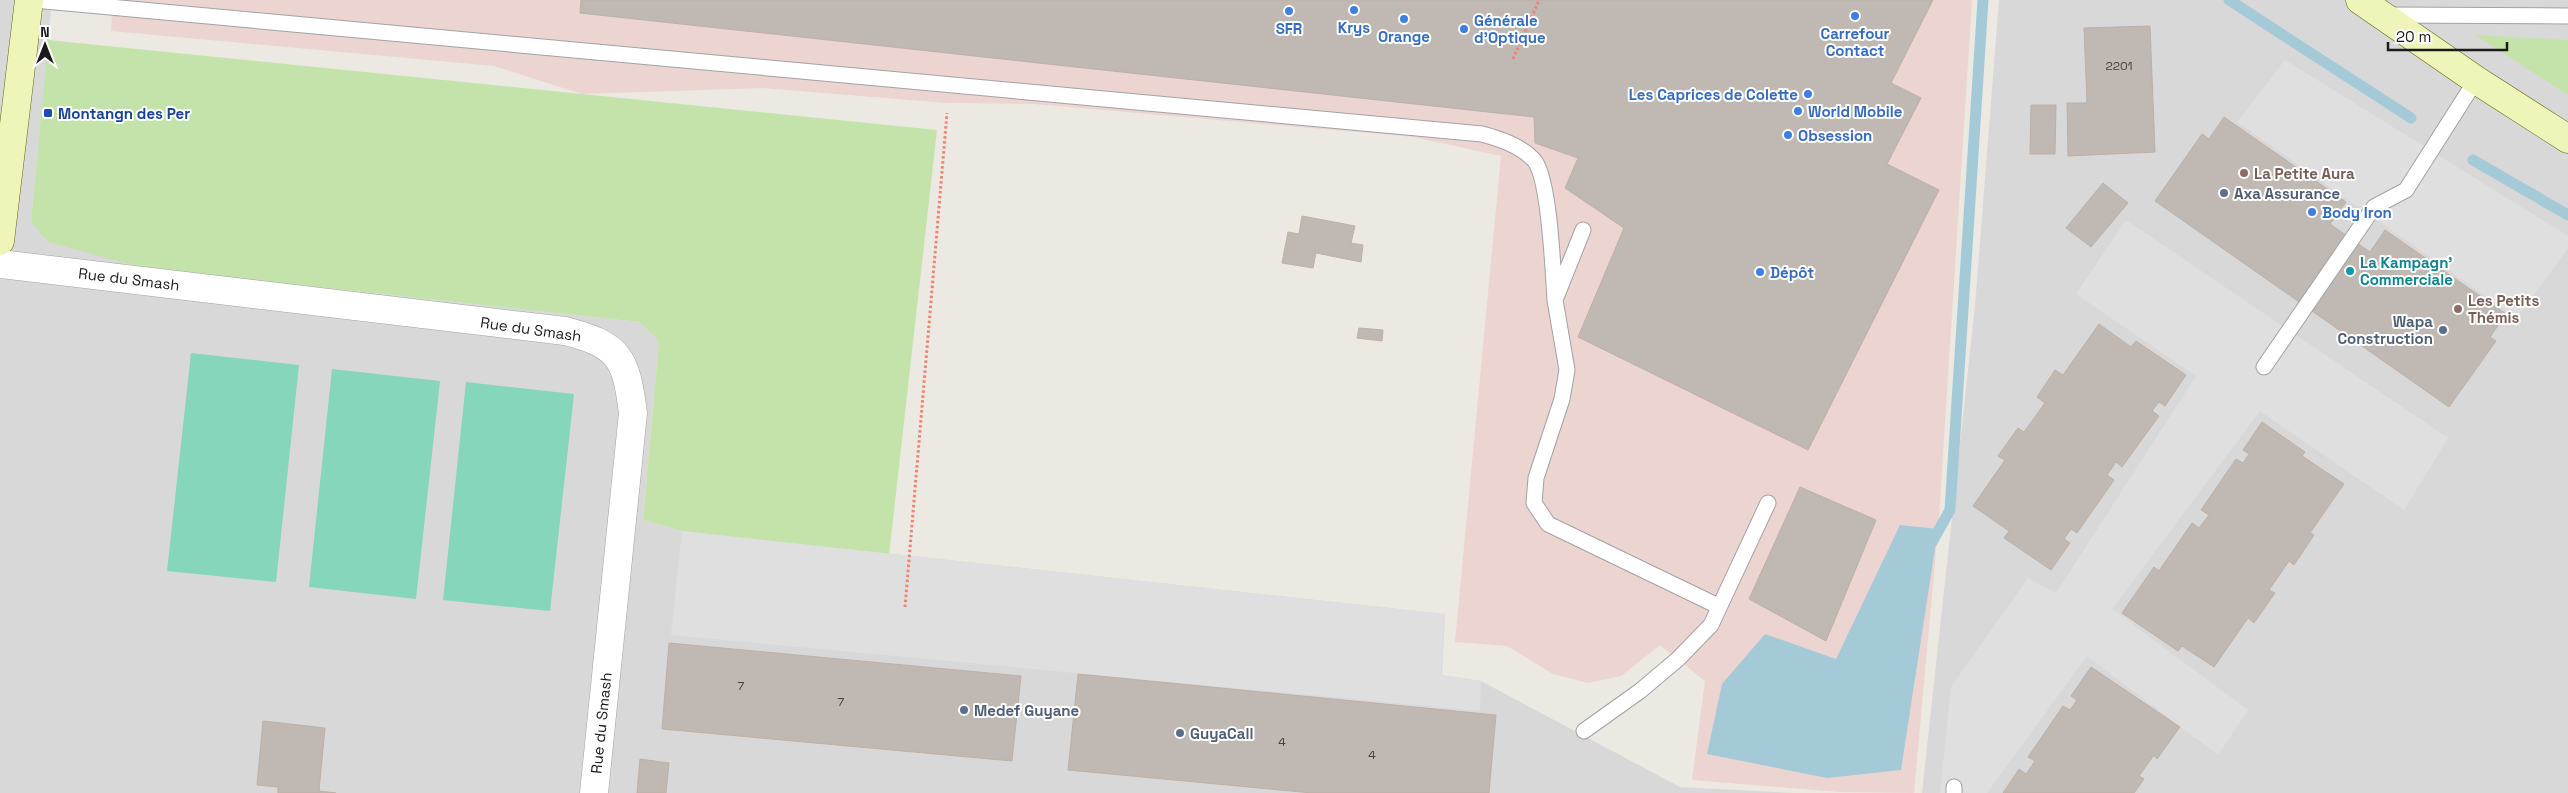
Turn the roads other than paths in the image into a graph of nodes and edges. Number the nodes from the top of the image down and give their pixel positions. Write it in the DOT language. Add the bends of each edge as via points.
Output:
graph roads {
  1 [pos="29,0"];
  2 [pos="34,0"];
  3 [pos="2360,0"];
  4 [pos="2384,15"];
  5 [pos="2568,16"];
  6 [pos="2476,80"];
  7 [pos="2568,139"];
  8 [pos="1584,230"];
  9 [pos="0,241"];
  10 [pos="0,264"];
  11 [pos="1555,300"];
  12 [pos="2264,367"];
  13 [pos="1768,503"];
  14 [pos="1718,606"];
  15 [pos="1584,731"];
  16 [pos="594,793"];
  1 -- 9 [label="main road"];
  2 -- 11 [label="lane" via="1482,134 1509,142 1535,160 1545,187"];
  3 -- 4 [label="main road"];
  4 -- 5 [label="lane"];
  4 -- 6 [label="main road"];
  6 -- 7 [label="main road"];
  6 -- 12 [label="lane" via="2406,190 2374,207"];
  8 -- 11 [label="lane"];
  10 -- 16 [label="street, Rue du Smash" via="564,331 590,337 610,348 623,364 633,413"];
  11 -- 14 [label="lane" via="1567,370 1562,399 1536,478 1534,503 1548,524"];
  13 -- 14 [label="lane"];
  14 -- 15 [label="lane" via="1711,626 1678,659 1640,692"];
}
